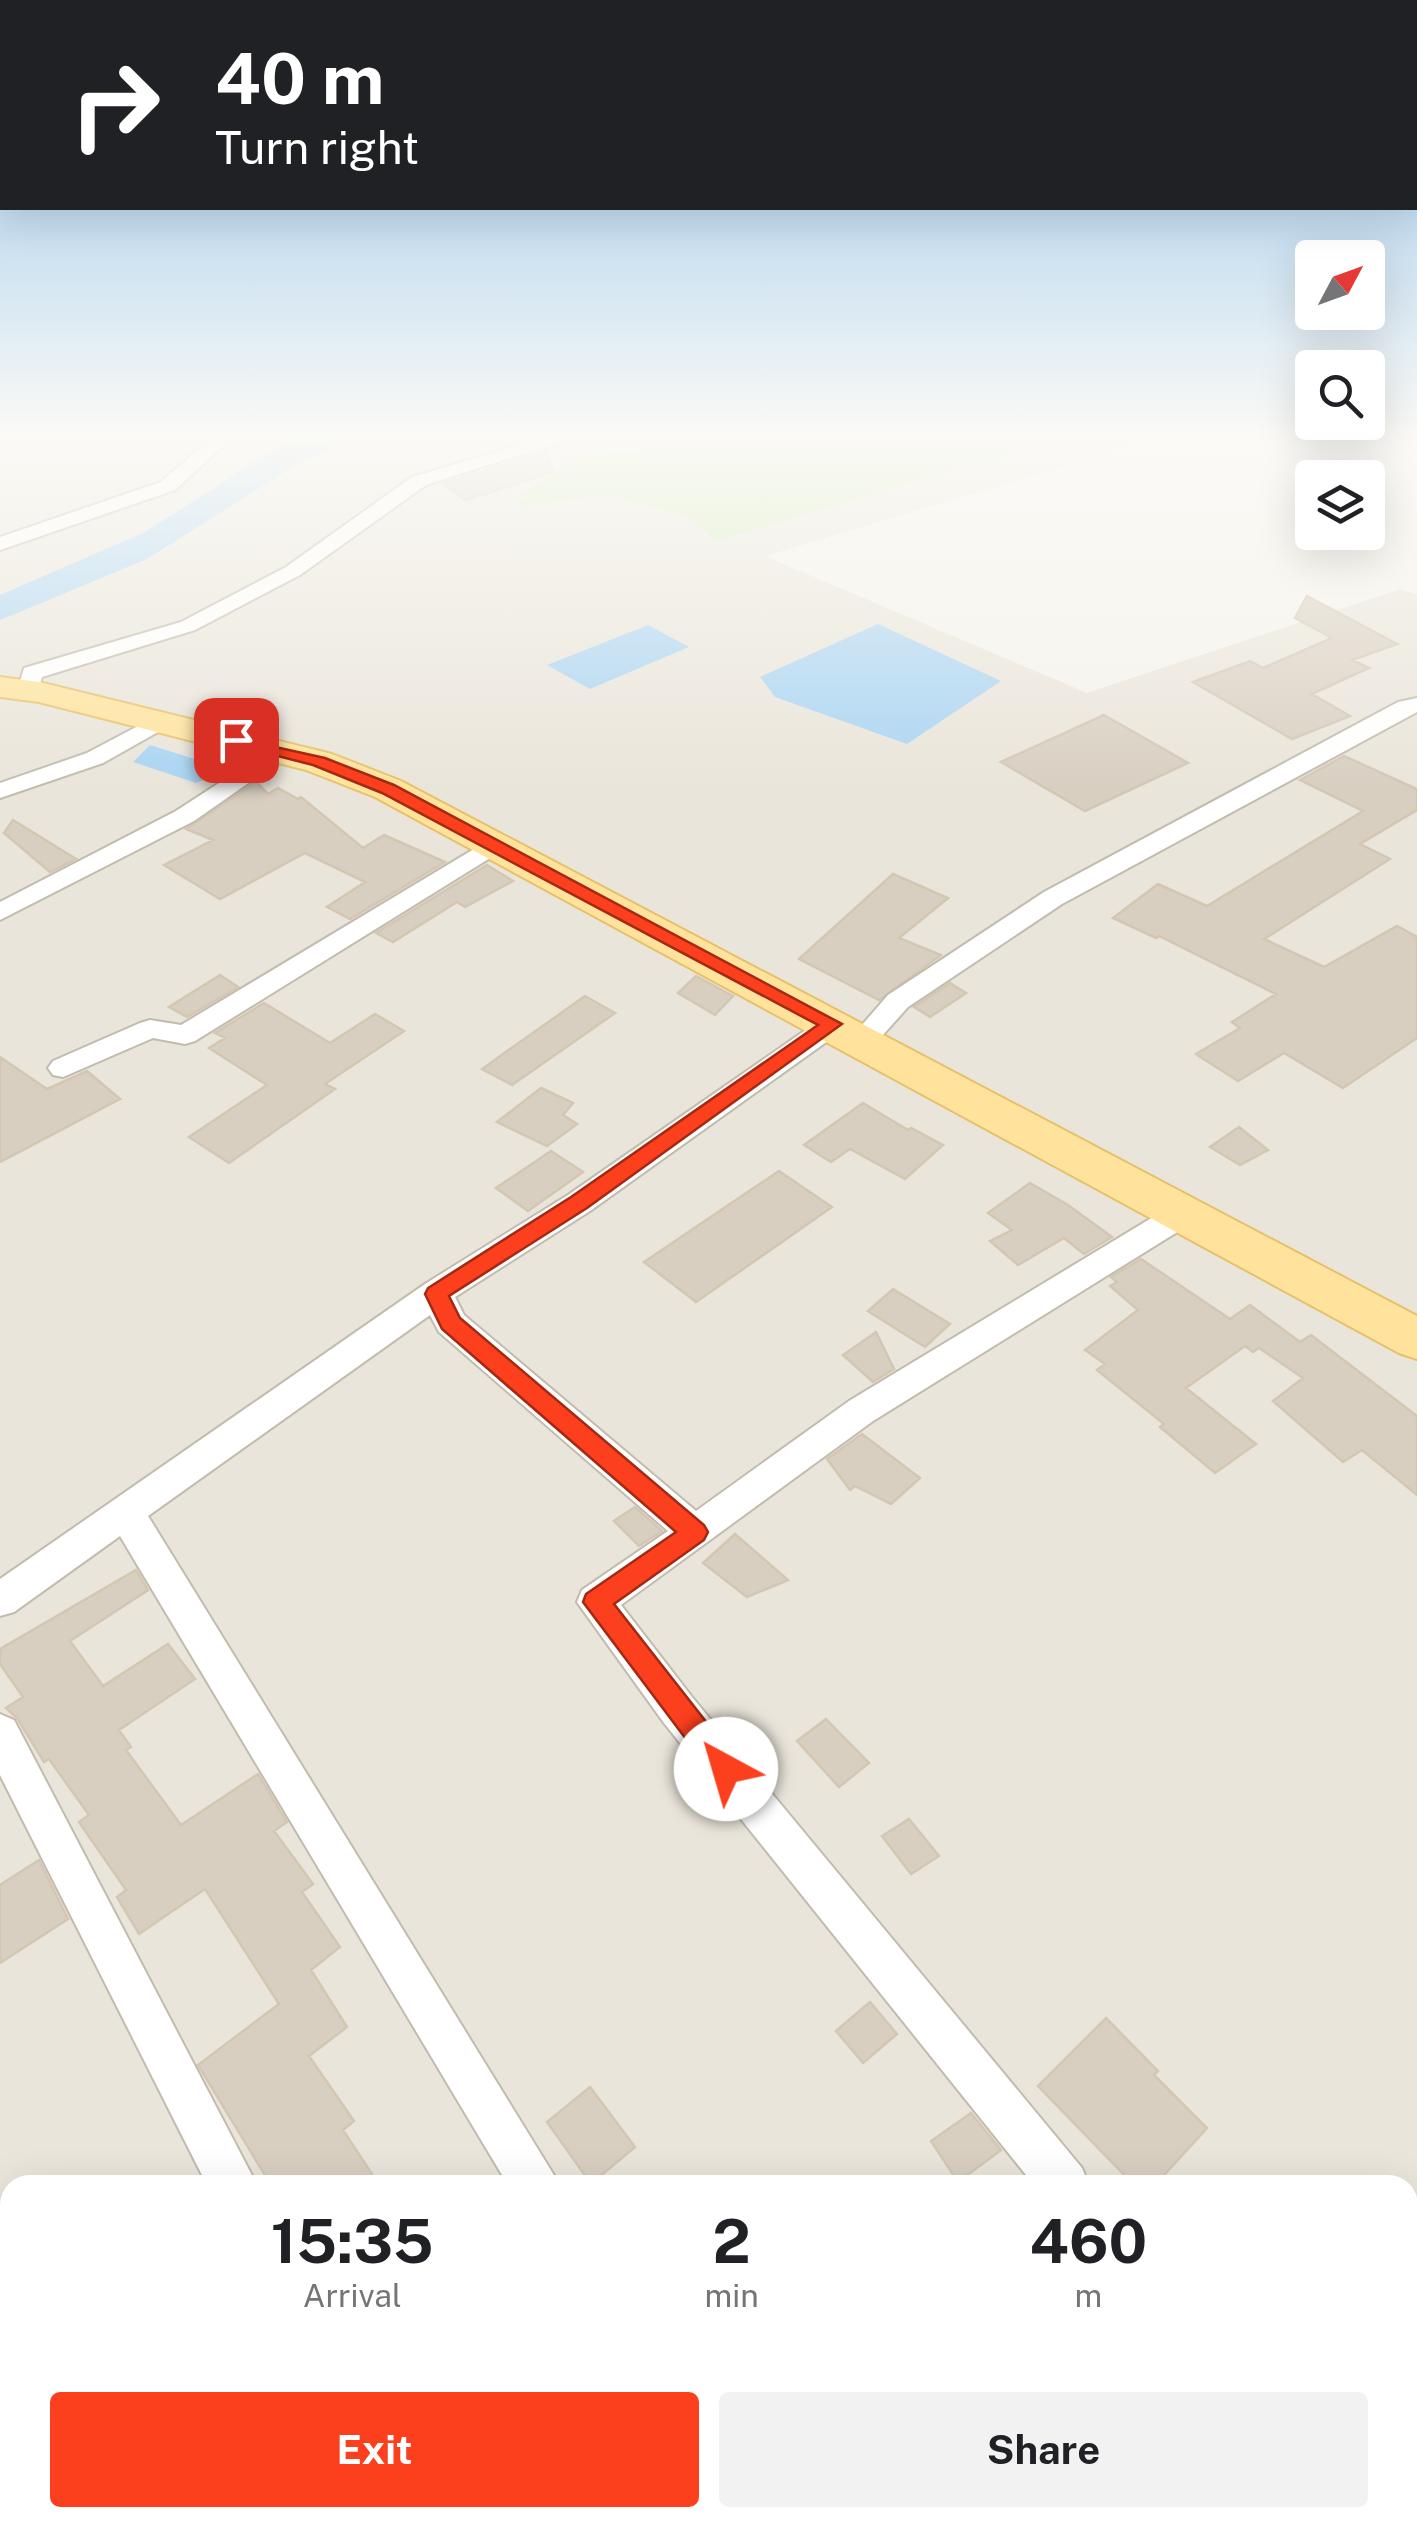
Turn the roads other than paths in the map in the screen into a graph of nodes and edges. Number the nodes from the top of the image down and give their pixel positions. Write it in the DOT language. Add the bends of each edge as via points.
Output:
graph roads {
  1 [pos="316,555"];
  2 [pos="14,690"];
  3 [pos="1417,705"];
  4 [pos="156,723"];
  5 [pos="278,751"];
  6 [pos="0,791"];
  7 [pos="494,846"];
  8 [pos="0,912"];
  9 [pos="848,1032"];
  10 [pos="63,1068"];
  11 [pos="1184,1213"];
  12 [pos="436,1294"];
  13 [pos="1417,1338"];
  14 [pos="126,1513"];
  15 [pos="695,1532"];
  16 [pos="0,1600"];
  17 [pos="0,1733"];
  18 [pos="228,2175"];
  19 [pos="530,2175"];
  20 [pos="1057,2175"];
  1 -- 2 [label="street" via="188,626 32,673"];
  2 -- 4 [label="main road"];
  3 -- 9 [label="street" via="1053,898"];
  4 -- 5 [label="main road"];
  4 -- 6 [label="street" via="95,758"];
  5 -- 7 [label="main road" via="388,789"];
  5 -- 8 [label="street" via="185,816"];
  7 -- 9 [label="main road"];
  7 -- 10 [label="street" via="185,1034 150,1028"];
  9 -- 11 [label="main road"];
  9 -- 12 [label="street"];
  11 -- 13 [label="main road"];
  11 -- 15 [label="street" via="861,1411"];
  12 -- 14 [label="street"];
  12 -- 15 [label="street" via="450,1323"];
  14 -- 16 [label="street"];
  14 -- 19 [label="street"];
  15 -- 20 [label="street" via="596,1602"];
  17 -- 18 [label="street"];
}
